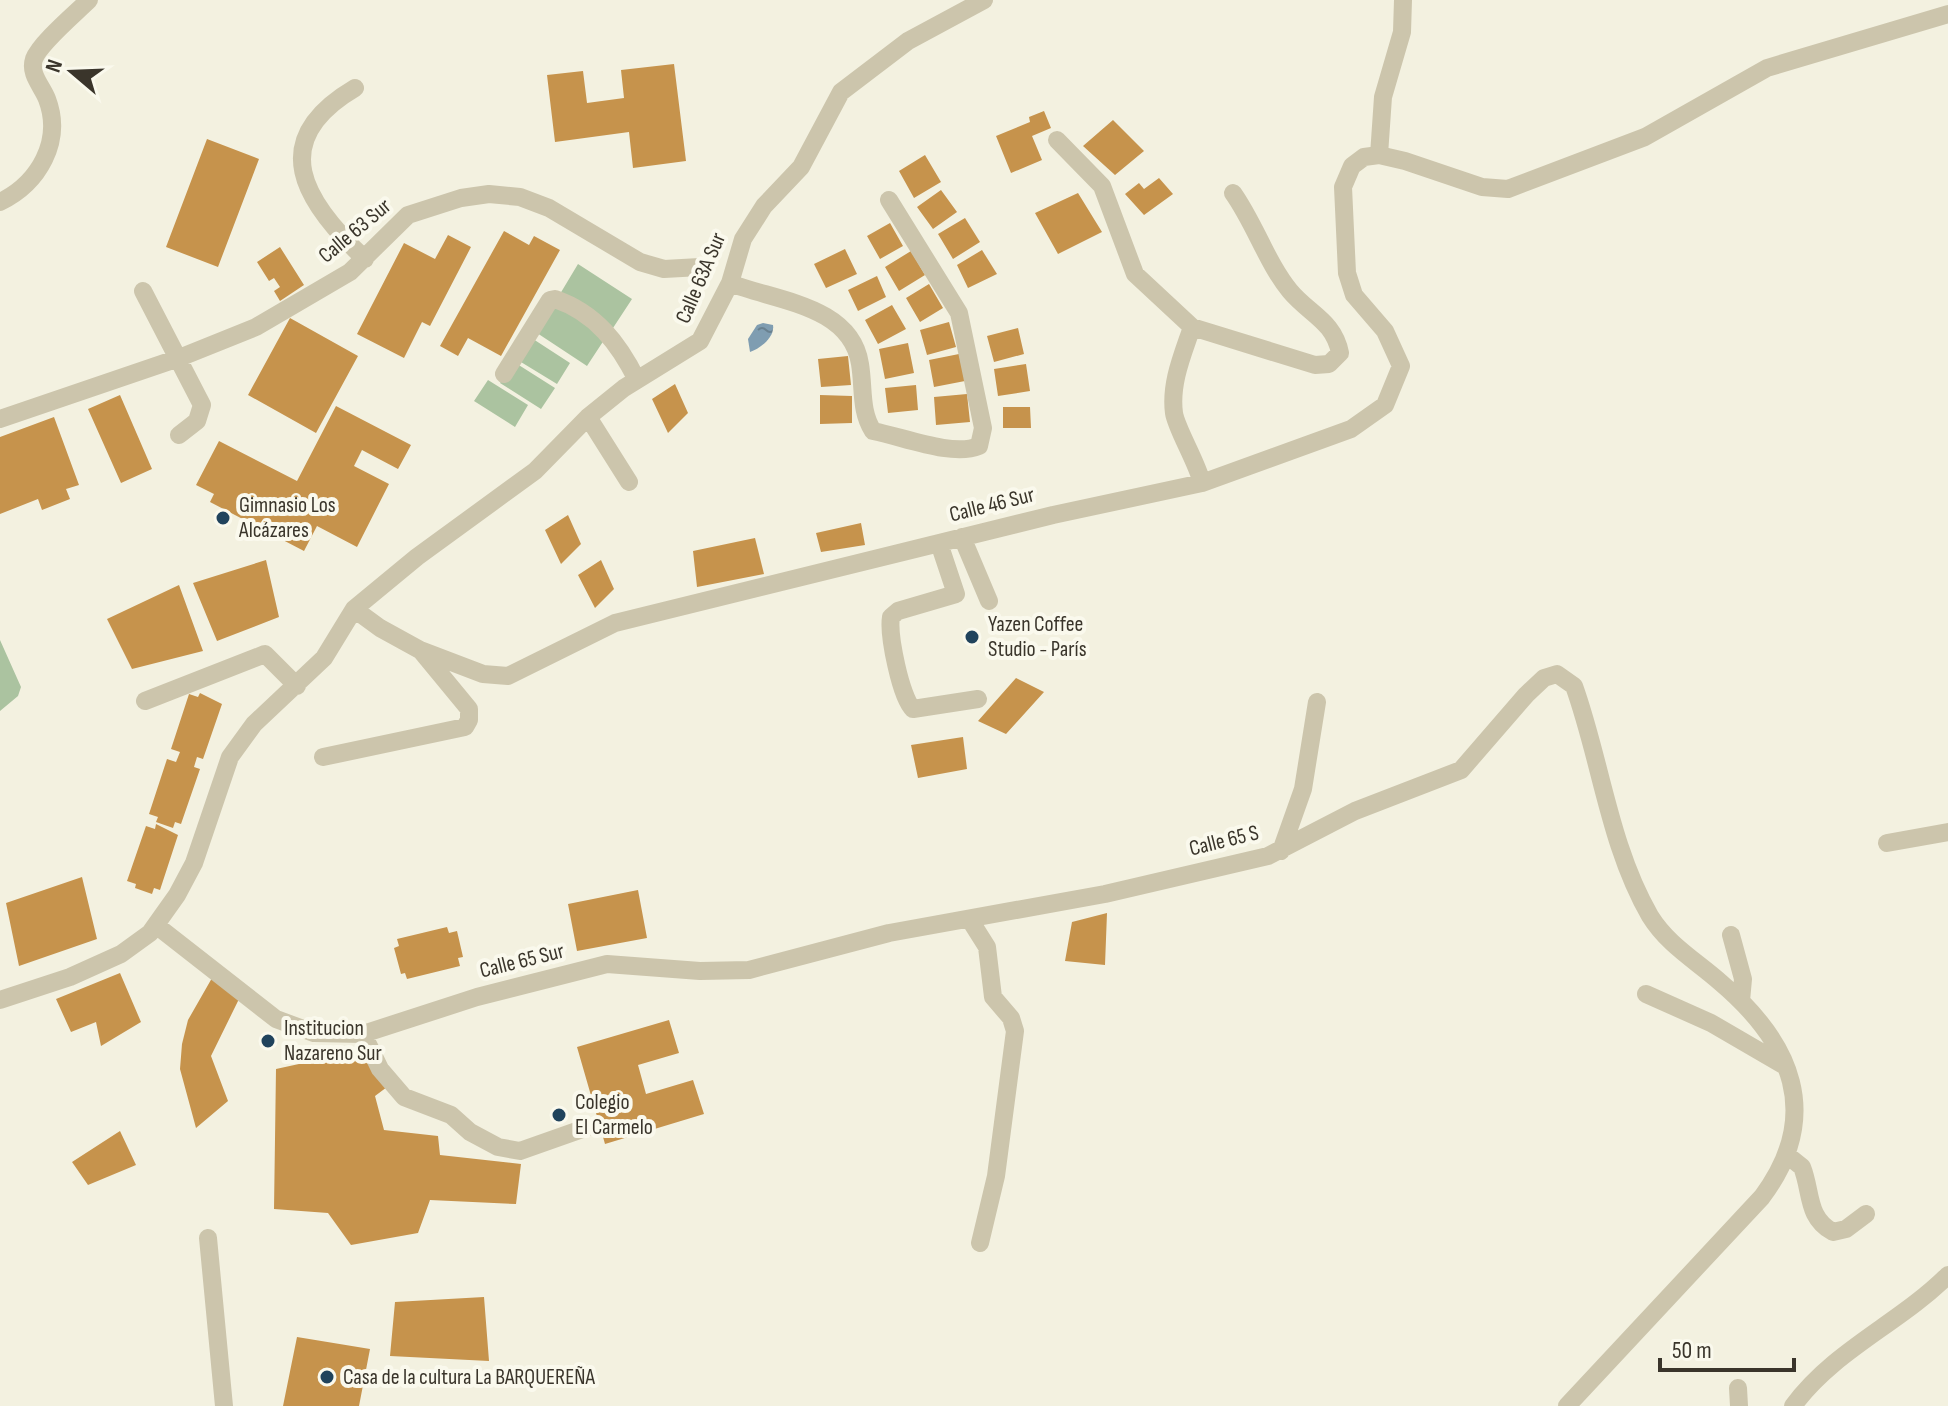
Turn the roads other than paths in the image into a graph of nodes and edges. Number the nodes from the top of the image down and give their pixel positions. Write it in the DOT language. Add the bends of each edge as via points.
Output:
graph roads {
  1 [pos="89,0"];
  2 [pos="984,0"];
  3 [pos="1403,0"];
  4 [pos="1948,14"];
  5 [pos="355,88"];
  6 [pos="1057,140"];
  7 [pos="1372,156"];
  8 [pos="1233,193"];
  9 [pos="889,200"];
  10 [pos="0,202"];
  11 [pos="365,259"];
  12 [pos="700,267"];
  13 [pos="730,283"];
  14 [pos="143,291"];
  15 [pos="1192,327"];
  16 [pos="179,358"];
  17 [pos="504,374"];
  18 [pos="637,380"];
  19 [pos="588,417"];
  20 [pos="0,419"];
  21 [pos="179,435"];
  22 [pos="629,482"];
  23 [pos="1202,483"];
  24 [pos="962,537"];
  25 [pos="939,543"];
  26 [pos="989,601"];
  27 [pos="354,609"];
  28 [pos="420,650"];
  29 [pos="297,686"];
  30 [pos="978,699"];
  31 [pos="145,701"];
  32 [pos="1317,702"];
  33 [pos="323,757"];
  34 [pos="1948,832"];
  35 [pos="1887,843"];
  36 [pos="1281,851"];
  37 [pos="970,920"];
  38 [pos="157,926"];
  39 [pos="932,926"];
  40 [pos="1731,935"];
  41 [pos="1646,994"];
  42 [pos="0,1000"];
  43 [pos="1741,1001"];
  44 [pos="363,1034"];
  45 [pos="1788,1068"];
  46 [pos="588,1127"];
  47 [pos="1787,1155"];
  48 [pos="1866,1214"];
  49 [pos="208,1238"];
  50 [pos="980,1243"];
  51 [pos="1948,1275"];
  52 [pos="224,1406"];
  53 [pos="1567,1406"];
  54 [pos="1793,1406"];
  1 -- 10 [label="street" via="34,57 32,70 52,116 50,146 44,163"];
  2 -- 13 [label="street, Calle 63A Sur" via="908,41 841,92 801,167 764,206 743,239"];
  3 -- 7 [label="street" via="1402,32"];
  4 -- 7 [label="street" via="1767,68 1645,137 1508,189 1482,187"];
  5 -- 11 [label="street" via="326,105 309,129 302,154 306,185 318,208"];
  6 -- 15 [label="street" via="1102,186 1135,274"];
  7 -- 23 [label="street, Calle 46 Sur" via="1346,176 1344,252 1354,295 1385,331 1398,357 1395,387 1385,405 1351,429"];
  8 -- 15 [label="street" via="1291,292 1337,336 1340,353 1329,364 1315,365"];
  9 -- 13 [label="street" via="959,313 983,428 979,446 949,451 873,431 865,418 855,343 841,328 801,304"];
  11 -- 12 [label="street, Calle 63 Sur" via="408,215 489,194 520,197 549,208 640,262 664,269"];
  11 -- 16 [label="street, Calle 63 Sur" via="256,327"];
  13 -- 18 [label="street, Calle 63A Sur" via="700,341"];
  14 -- 16 [label="street"];
  15 -- 23 [label="street" via="1176,377 1174,415"];
  16 -- 20 [label="street, Calle 63 Sur"];
  16 -- 21 [label="street" via="202,405 197,421"];
  17 -- 18 [label="street" via="555,299 605,330"];
  18 -- 19 [label="street, Calle 63A Sur"];
  19 -- 22 [label="street"];
  19 -- 27 [label="street, Calle 63A Sur" via="535,471"];
  23 -- 24 [label="street, Calle 46 Sur"];
  24 -- 25 [label="street, Calle 46 Sur"];
  24 -- 26 [label="street"];
  25 -- 28 [label="street, Calle 46 Sur" via="615,623 508,676 483,674"];
  25 -- 30 [label="street" via="957,592 898,611 889,630 913,709"];
  27 -- 28 [label="street, Calle 46 Sur"];
  27 -- 29 [label="street" via="324,658"];
  28 -- 33 [label="street" via="469,709 465,727"];
  29 -- 31 [label="street" via="265,654"];
  29 -- 38 [label="street" via="254,724 230,757 194,863"];
  32 -- 36 [label="street" via="1303,789"];
  34 -- 35 [label="street"];
  36 -- 37 [label="street, Calle 65 S"];
  36 -- 43 [label="street, Calle 65 S" via="1355,811 1461,770 1493,729 1544,678 1557,674 1574,686 1616,833 1650,916 1671,943"];
  37 -- 39 [label="street, Calle 65 S"];
  37 -- 50 [label="street" via="987,947 993,997 1015,1031 996,1176"];
  38 -- 42 [label="street" via="121,954"];
  38 -- 44 [label="street, Calle 65 Sur" via="276,1019 314,1033"];
  39 -- 44 [label="street, Calle 65 Sur" via="749,970 607,964 477,997"];
  40 -- 43 [label="street" via="1743,979"];
  41 -- 45 [label="street" via="1711,1023"];
  43 -- 45 [label="street" via="1771,1035"];
  44 -- 46 [label="street" via="380,1069 404,1097 451,1115 498,1147 520,1151"];
  45 -- 47 [label="street" via="1796,1112"];
  47 -- 48 [label="street" via="1802,1167 1811,1210 1822,1226 1833,1232 1846,1229"];
  47 -- 53 [label="street" via="1762,1197"];
  49 -- 52 [label="street"];
  51 -- 54 [label="street" via="1924,1299 1837,1359"];
}
